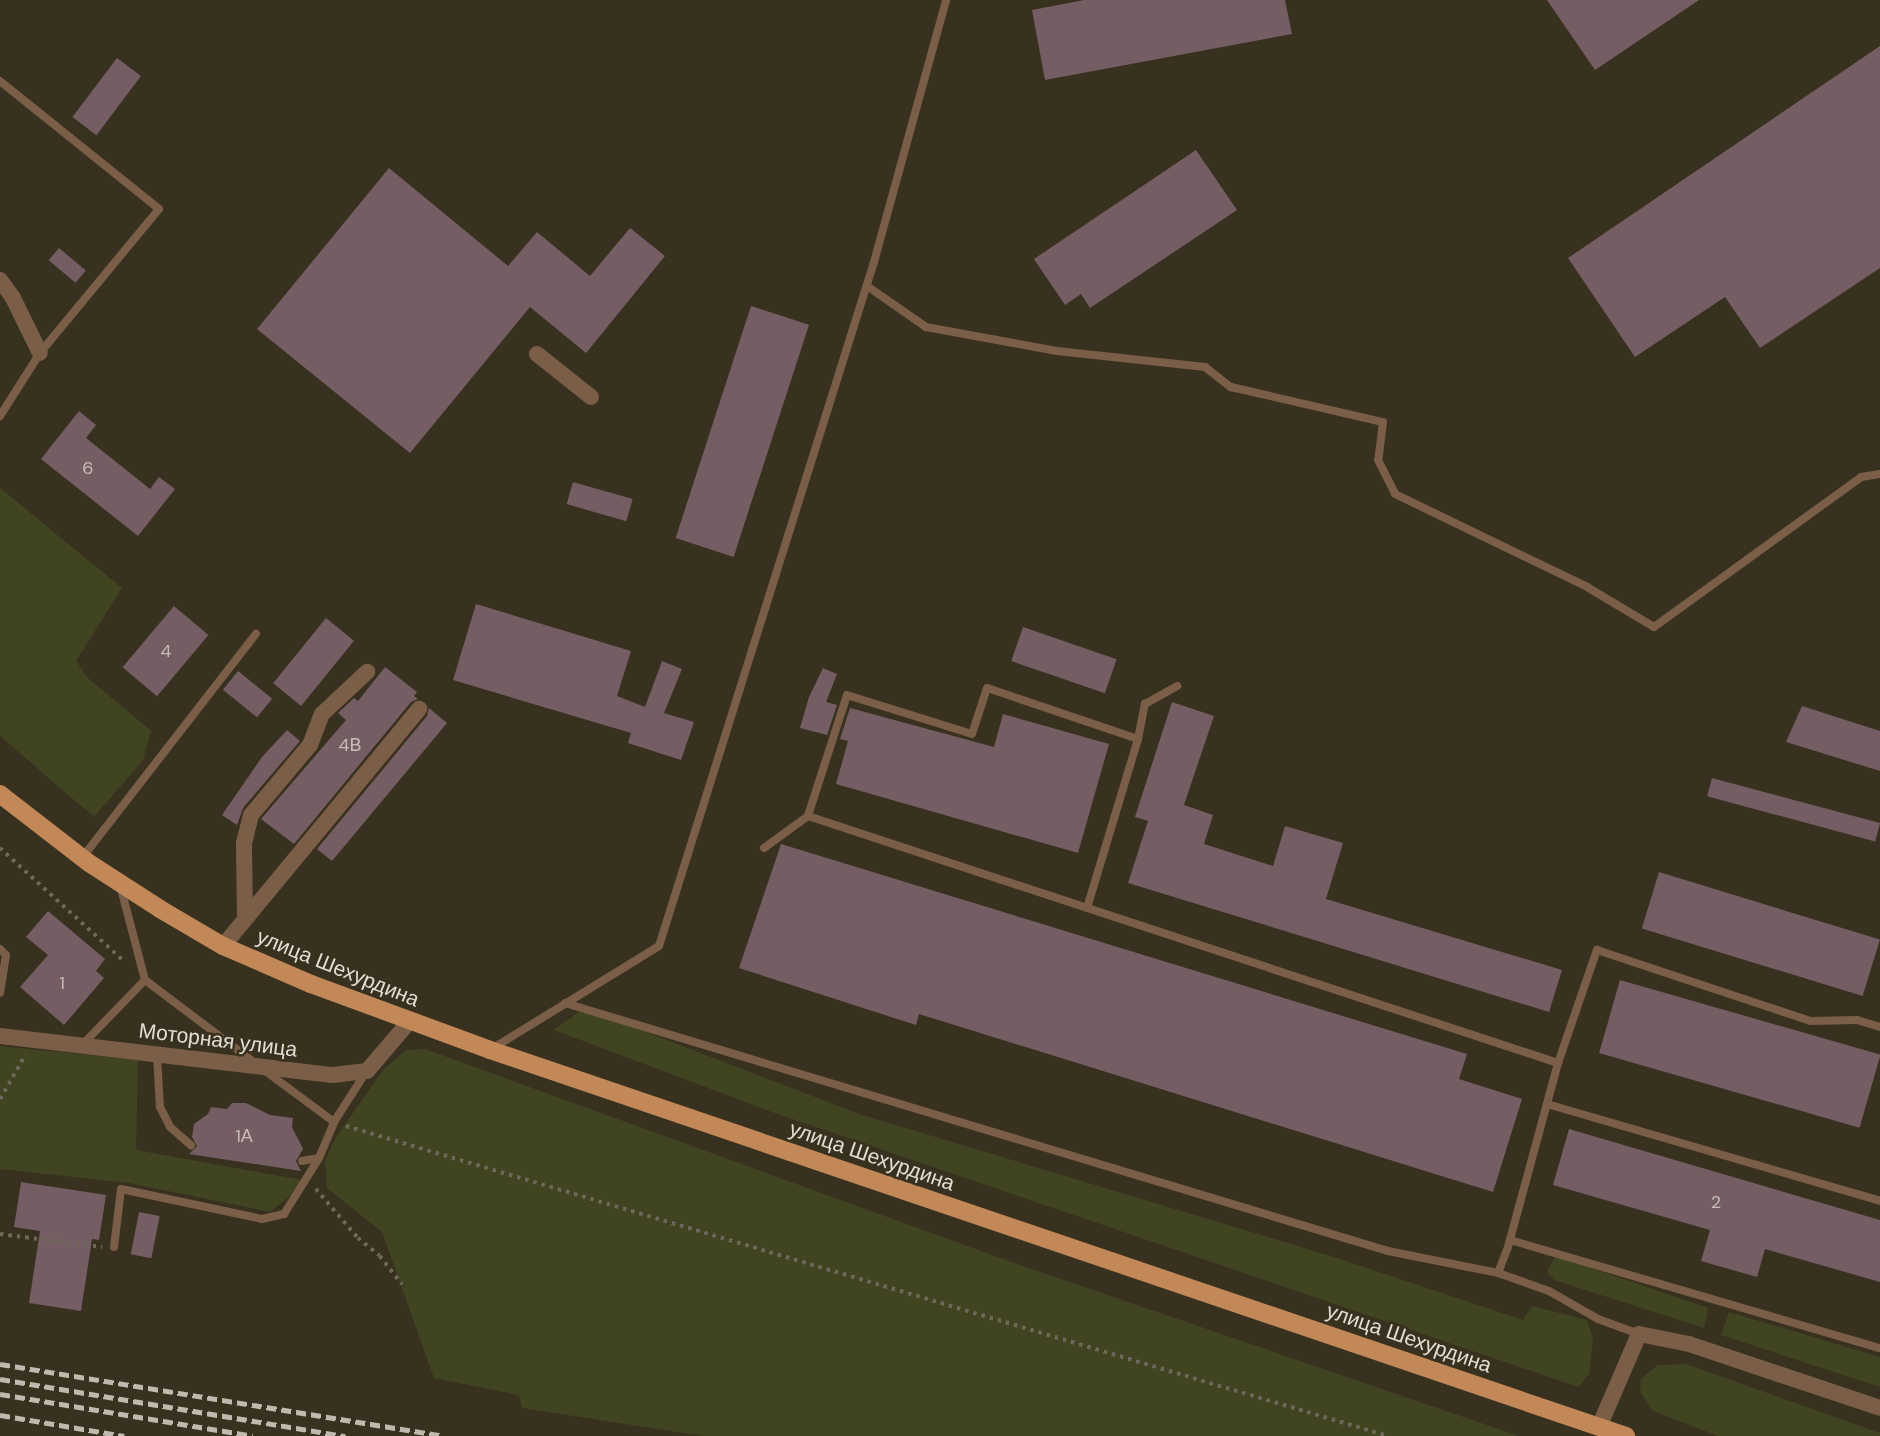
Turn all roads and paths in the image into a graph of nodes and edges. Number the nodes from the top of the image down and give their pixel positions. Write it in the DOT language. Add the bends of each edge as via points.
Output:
graph roads {
  1 [pos="946,0"];
  2 [pos="0,81"];
  3 [pos="0,280"];
  4 [pos="867,286"];
  5 [pos="40,353"];
  6 [pos="537,354"];
  7 [pos="591,397"];
  8 [pos="0,416"];
  9 [pos="1880,474"];
  10 [pos="256,634"];
  11 [pos="367,673"];
  12 [pos="1177,686"];
  13 [pos="419,709"];
  14 [pos="1138,739"];
  15 [pos="0,794"];
  16 [pos="808,816"];
  17 [pos="0,848"];
  18 [pos="764,848"];
  19 [pos="82,858"];
  20 [pos="119,883"];
  21 [pos="1087,908"];
  22 [pos="245,918"];
  23 [pos="223,946"];
  24 [pos="0,950"];
  25 [pos="145,980"];
  26 [pos="0,993"];
  27 [pos="565,1003"];
  28 [pos="409,1022"];
  29 [pos="1880,1027"];
  30 [pos="0,1036"];
  31 [pos="34,1039"];
  32 [pos="83,1045"];
  33 [pos="489,1050"];
  34 [pos="157,1055"];
  35 [pos="1558,1063"];
  36 [pos="259,1066"];
  37 [pos="367,1071"];
  38 [pos="0,1099"];
  39 [pos="1547,1104"];
  40 [pos="334,1122"];
  41 [pos="191,1145"];
  42 [pos="319,1158"];
  43 [pos="302,1161"];
  44 [pos="308,1179"];
  45 [pos="1880,1201"];
  46 [pos="0,1234"];
  47 [pos="1510,1240"];
  48 [pos="114,1247"];
  49 [pos="1498,1273"];
  50 [pos="402,1284"];
  51 [pos="1639,1334"];
  52 [pos="1880,1348"];
  53 [pos="1880,1408"];
  54 [pos="1599,1427"];
  55 [pos="1388,1436"];
  56 [pos="1626,1436"];
  1 -- 4 [label="lane"];
  2 -- 5 [label="lane" via="159,209"];
  3 -- 5 [label="street"];
  4 -- 9 [label="lane" via="926,327 1057,351 1205,367 1231,387 1383,422 1378,460 1395,494 1587,587 1654,627 1861,477"];
  4 -- 27 [label="lane" via="659,946"];
  5 -- 8 [label="lane"];
  6 -- 7 [label="street"];
  10 -- 19 [label="lane"];
  11 -- 22 [label="street" via="323,714 310,745 251,815 244,844"];
  12 -- 14 [label="lane" via="1145,704"];
  13 -- 22 [label="street"];
  14 -- 16 [label="lane" via="987,688 972,734 846,695"];
  14 -- 21 [label="lane"];
  15 -- 19 [label="main road, улица Шехурдина"];
  16 -- 18 [label="lane"];
  16 -- 21 [label="lane"];
  17 -- 25 [label="path"];
  19 -- 20 [label="main road, улица Шехурдина"];
  20 -- 23 [label="main road, улица Шехурдина"];
  20 -- 25 [label="lane"];
  21 -- 35 [label="lane"];
  22 -- 23 [label="street"];
  23 -- 28 [label="main road, улица Шехурдина"];
  24 -- 26 [label="lane" via="6,955"];
  25 -- 32 [label="lane"];
  25 -- 36 [label="lane"];
  27 -- 33 [label="lane"];
  27 -- 49 [label="lane" via="1388,1251"];
  28 -- 33 [label="main road, улица Шехурдина"];
  28 -- 37 [label="street"];
  29 -- 35 [label="lane" via="1857,1020 1811,1021 1597,950"];
  30 -- 31 [label="street, Моторная улица"];
  31 -- 32 [label="street, Моторная улица"];
  31 -- 38 [label="path"];
  32 -- 34 [label="street, Моторная улица"];
  33 -- 54 [label="main road, улица Шехурдина"];
  34 -- 36 [label="street, Моторная улица"];
  34 -- 41 [label="lane" via="160,1107 170,1127"];
  35 -- 39 [label="lane"];
  36 -- 37 [label="street, Моторная улица" via="332,1075"];
  36 -- 40 [label="lane"];
  37 -- 40 [label="lane"];
  39 -- 45 [label="lane"];
  39 -- 47 [label="lane"];
  40 -- 42 [label="lane"];
  40 -- 55 [label="path"];
  42 -- 43 [label="lane"];
  42 -- 44 [label="lane"];
  44 -- 48 [label="lane" via="284,1214 261,1219 121,1189"];
  44 -- 50 [label="path"];
  46 -- 48 [label="path"];
  47 -- 49 [label="lane"];
  47 -- 52 [label="lane"];
  49 -- 51 [label="lane" via="1549,1291 1598,1319"];
  51 -- 53 [label="street" via="1689,1344"];
  51 -- 54 [label="street"];
  54 -- 56 [label="main road, улица Шехурдина"];
}
